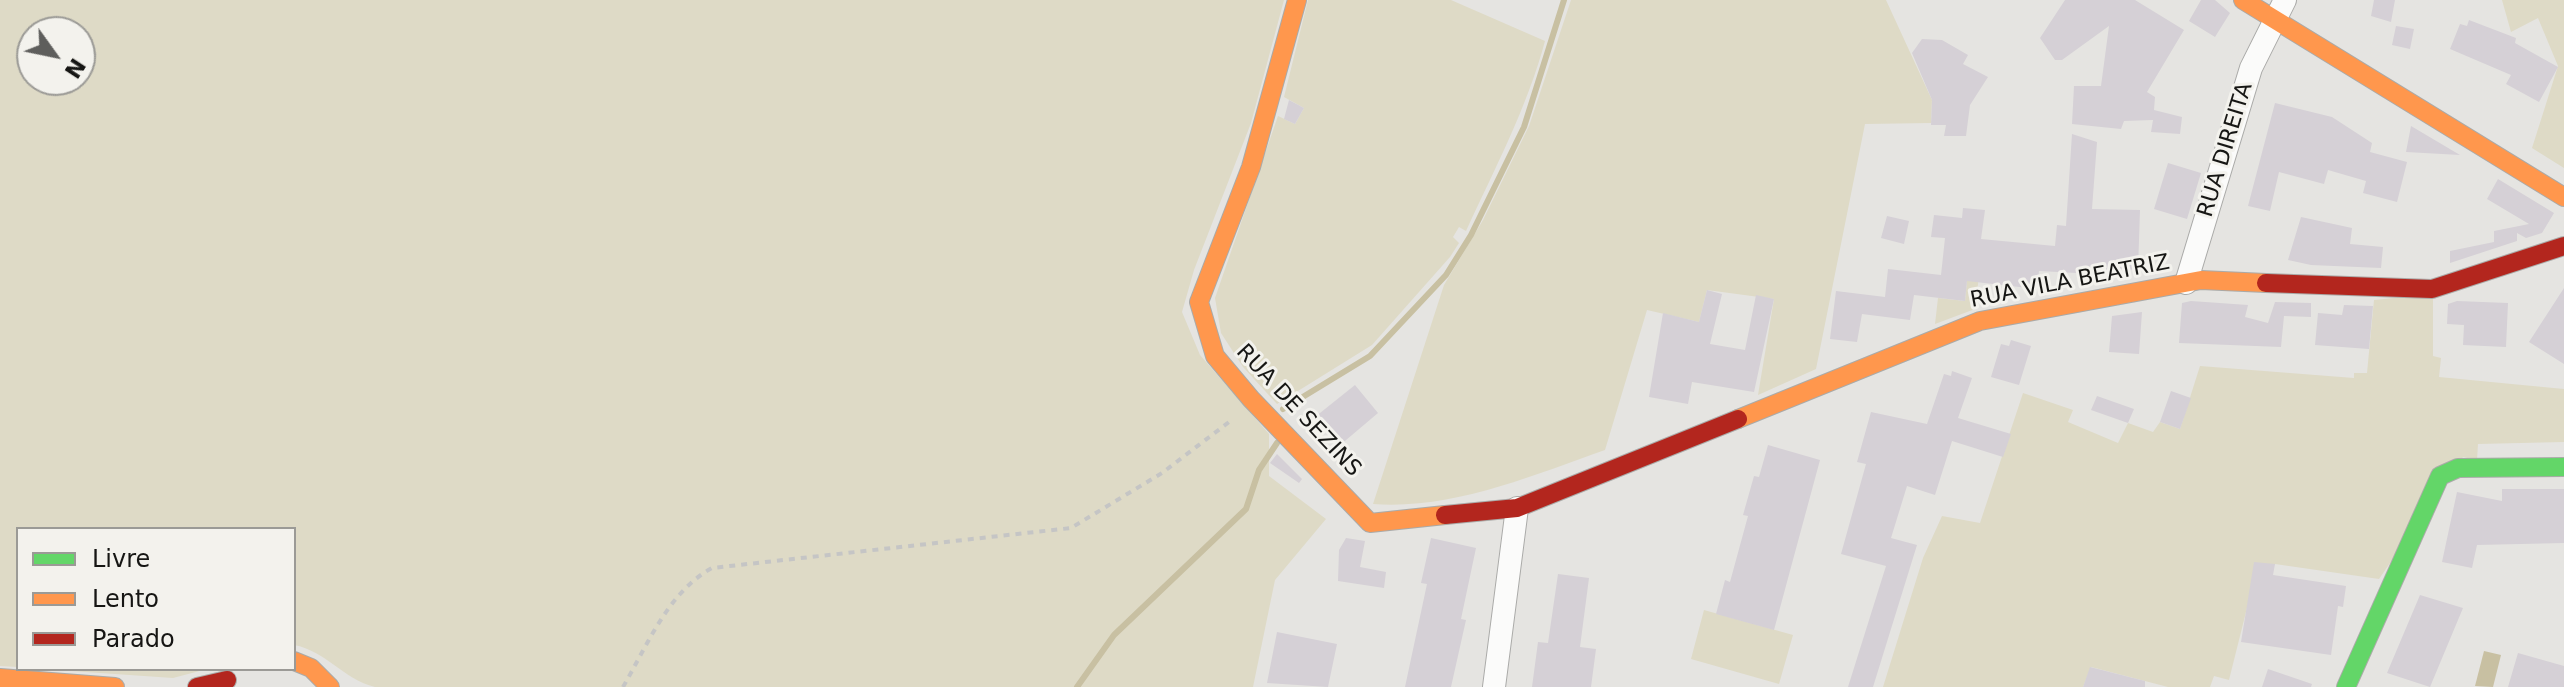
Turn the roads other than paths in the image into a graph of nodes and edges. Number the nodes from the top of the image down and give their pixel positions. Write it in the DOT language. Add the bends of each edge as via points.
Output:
graph roads {
  1 [pos="1297,0"];
  2 [pos="2243,0"];
  3 [pos="2281,10"];
  4 [pos="2564,197"];
  5 [pos="2564,246"];
  6 [pos="2186,283"];
  7 [pos="2564,467"];
  8 [pos="1517,508"];
  9 [pos="296,662"];
  10 [pos="0,678"];
  11 [pos="230,679"];
  12 [pos="332,686"];
  13 [pos="115,687"];
  14 [pos="197,687"];
  15 [pos="1494,687"];
  16 [pos="2346,687"];
  1 -- 8 [label="street, RUA DE SEZINS" via="1251,167 1199,302 1215,356 1370,523"];
  2 -- 3 [label="street"];
  3 -- 4 [label="street"];
  3 -- 6 [label="street, RUA DIREITA" via="2251,68"];
  5 -- 6 [label="street, RUA VILA BEATRIZ" via="2432,289"];
  6 -- 8 [label="street, RUA VILA BEATRIZ" via="1980,321"];
  7 -- 16 [label="street" via="2458,468 2440,476"];
  8 -- 15 [label="street"];
  9 -- 12 [label="street"];
  10 -- 13 [label="street"];
  11 -- 14 [label="street"];
}
